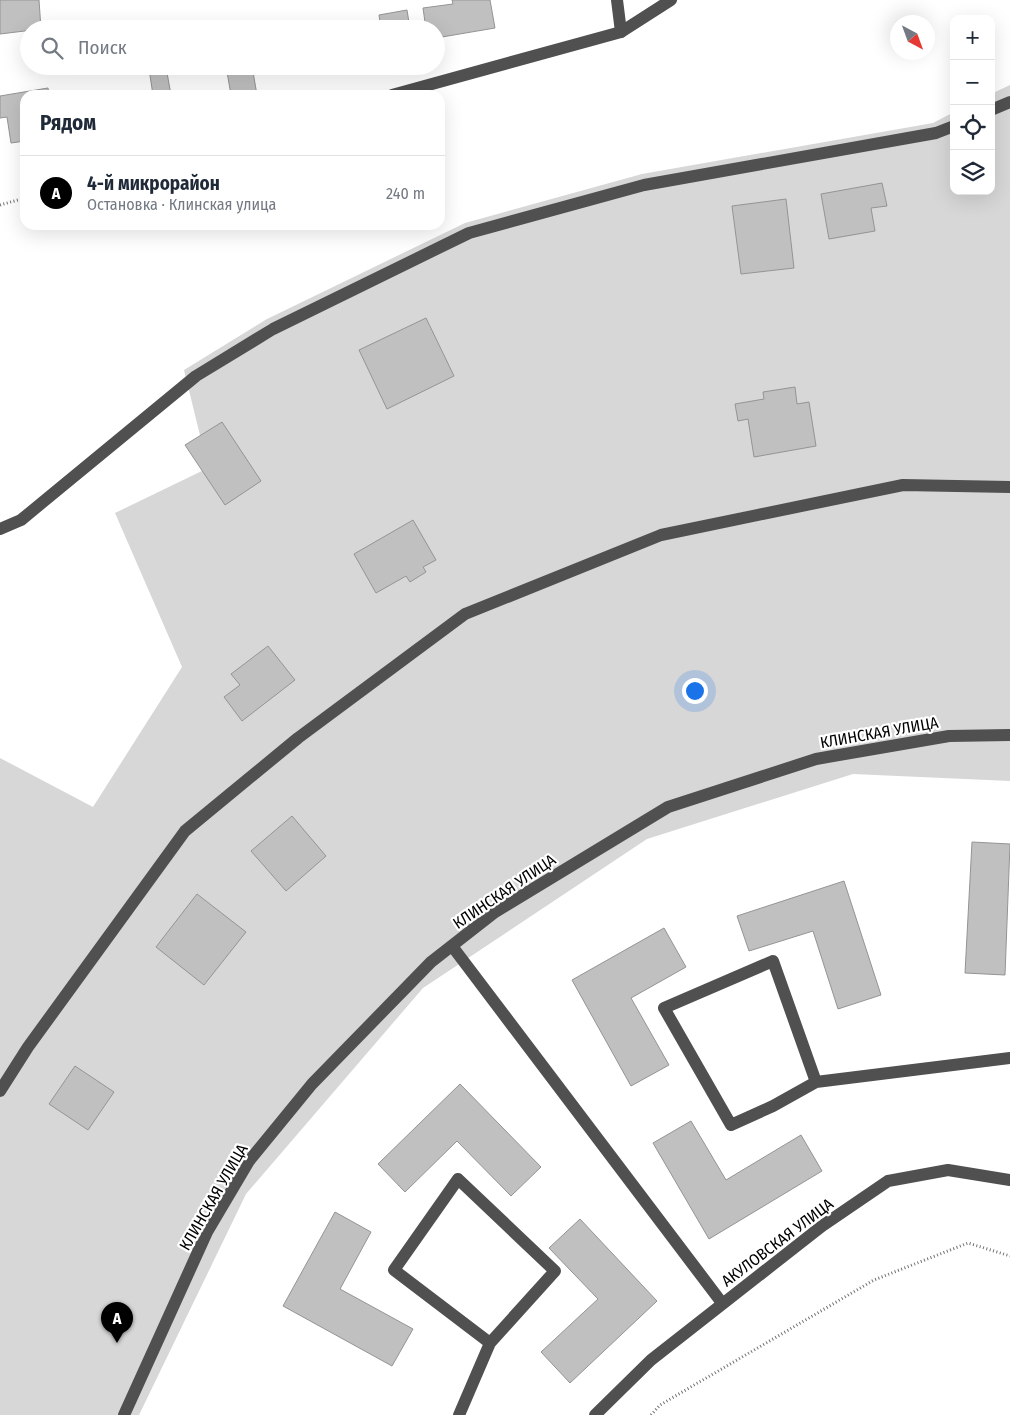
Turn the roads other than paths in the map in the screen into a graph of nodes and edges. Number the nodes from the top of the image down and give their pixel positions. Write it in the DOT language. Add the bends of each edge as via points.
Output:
graph roads {
  1 [pos="617,0"];
  2 [pos="671,0"];
  3 [pos="621,32"];
  4 [pos="410,90"];
  5 [pos="1010,102"];
  6 [pos="995,108"];
  7 [pos="950,128"];
  8 [pos="1010,487"];
  9 [pos="0,529"];
  10 [pos="1010,735"];
  11 [pos="452,946"];
  12 [pos="1010,1058"];
  13 [pos="816,1082"];
  14 [pos="0,1091"];
  15 [pos="1010,1180"];
  16 [pos="722,1303"];
  17 [pos="490,1343"];
  18 [pos="124,1415"];
  19 [pos="459,1415"];
  20 [pos="595,1415"];
  1 -- 3 [label="street"];
  2 -- 3 [label="street"];
  3 -- 4 [label="street"];
  5 -- 6 [label="street"];
  7 -- 9 [label="street" via="936,133 644,185 469,233 272,329 196,376 20,520"];
  8 -- 14 [label="street" via="903,485 661,535 465,614 298,738 185,831 28,1047"];
  10 -- 11 [label="street, КЛИНСКАЯ УЛИЦА" via="949,736 816,759 668,806 495,912"];
  11 -- 16 [label="street"];
  11 -- 18 [label="street, КЛИНСКАЯ УЛИЦА" via="431,962 312,1084 249,1161 207,1232"];
  12 -- 13 [label="street"];
  13 -- 13 [label="street" via="731,1125 664,1008 772,961"];
  15 -- 16 [label="street, АКУЛОВСКАЯ УЛИЦА" via="948,1170 888,1181 822,1226"];
  16 -- 20 [label="street, АКУЛОВСКАЯ УЛИЦА" via="651,1360"];
  17 -- 17 [label="street" via="555,1271 458,1179 394,1270"];
  17 -- 19 [label="street"];
}
